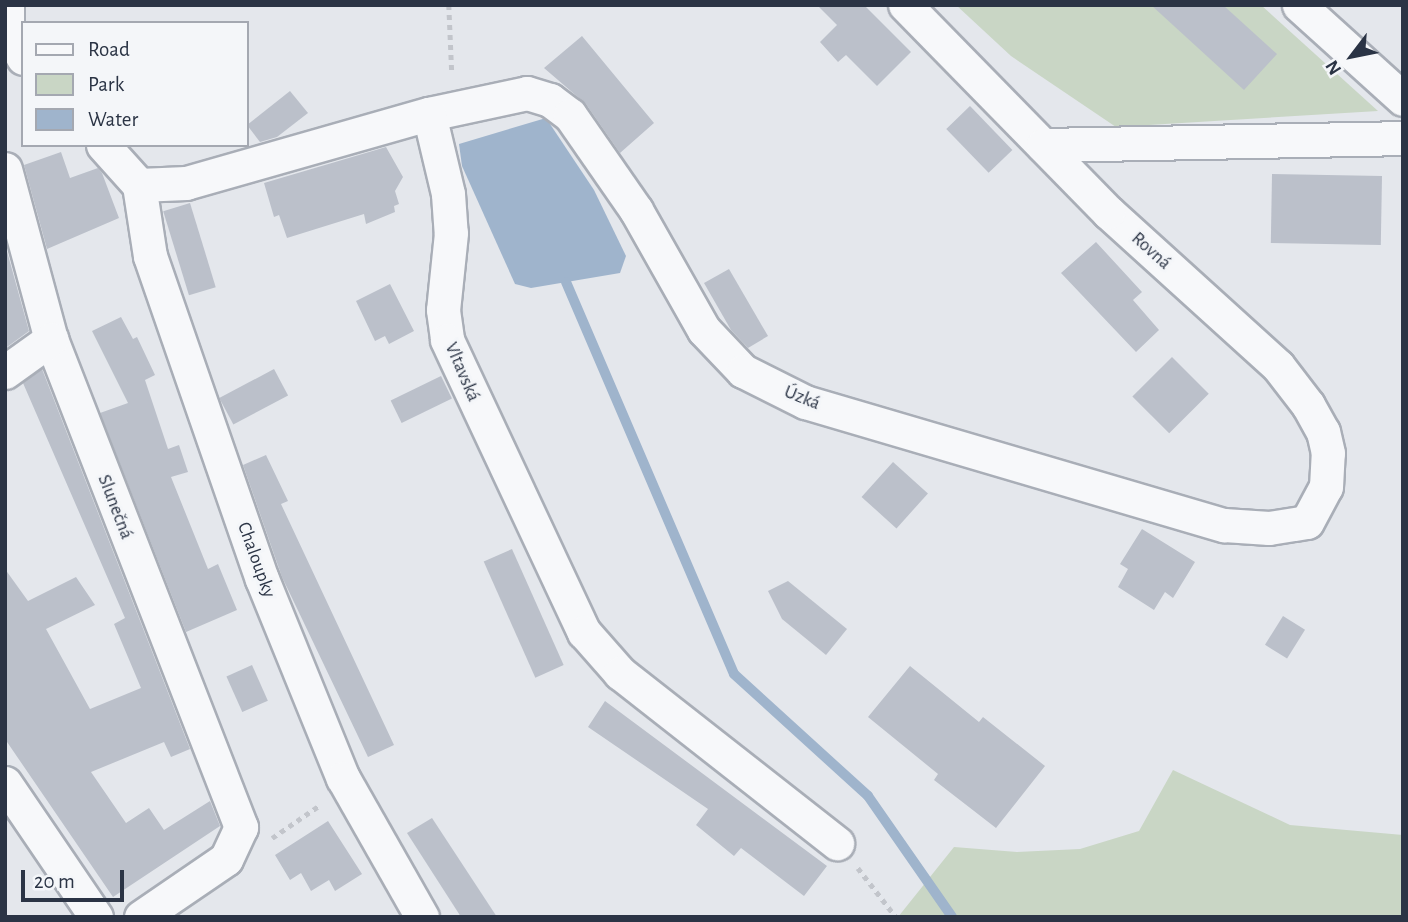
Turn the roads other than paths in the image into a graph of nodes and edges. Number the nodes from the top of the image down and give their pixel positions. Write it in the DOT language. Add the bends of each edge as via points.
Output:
graph roads {
  1 [pos="905,5"];
  2 [pos="1299,5"];
  3 [pos="7,24"];
  4 [pos="21,54"];
  5 [pos="1403,99"];
  6 [pos="442,110"];
  7 [pos="1403,138"];
  8 [pos="1044,145"];
  9 [pos="105,147"];
  10 [pos="5,169"];
  11 [pos="139,185"];
  12 [pos="51,339"];
  13 [pos="5,372"];
  14 [pos="1307,522"];
  15 [pos="5,783"];
  16 [pos="837,843"];
  17 [pos="96,917"];
  18 [pos="141,917"];
  19 [pos="422,917"];
  1 -- 8 [label="street, Rovná"];
  2 -- 5 [label="street"];
  3 -- 4 [label="street"];
  6 -- 11 [label="street" via="239,171 186,183"];
  6 -- 14 [label="street, Úzká" via="527,93 550,100 570,116 636,210 704,330 743,371 805,402 1224,525 1269,528"];
  6 -- 16 [label="street, Vltavská" via="452,233 443,310 447,340 584,632 620,673"];
  7 -- 8 [label="street"];
  8 -- 14 [label="street, Rovná" via="1108,212 1278,366 1308,405 1328,453 1326,487"];
  9 -- 11 [label="street"];
  10 -- 12 [label="street, Slunečná"];
  11 -- 19 [label="street, Chaloupky" via="150,256 262,579 343,778"];
  12 -- 13 [label="street"];
  12 -- 18 [label="street, Slunečná" via="151,602 236,807 232,848"];
  15 -- 17 [label="street"];
}
